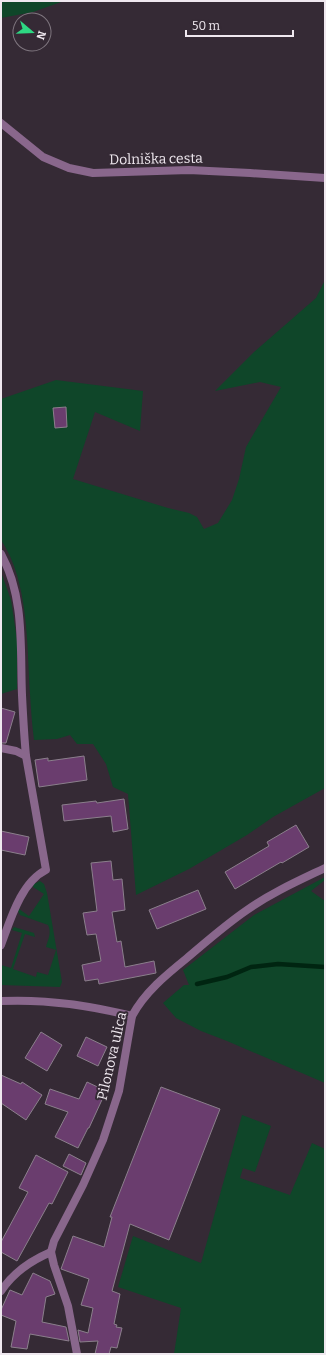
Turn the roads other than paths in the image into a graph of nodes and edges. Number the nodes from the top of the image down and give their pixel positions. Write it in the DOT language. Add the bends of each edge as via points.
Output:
graph roads {
  1 [pos="1,123"];
  2 [pos="325,178"];
  3 [pos="1,554"];
  4 [pos="1,748"];
  5 [pos="26,756"];
  6 [pos="325,868"];
  7 [pos="1,945"];
  8 [pos="1,1001"];
  9 [pos="132,1016"];
  10 [pos="51,1252"];
  11 [pos="1,1291"];
  12 [pos="77,1354"];
  1 -- 2 [label="street, Dolniška cesta" via="43,157 69,168 93,173 189,170"];
  3 -- 5 [label="street" via="17,592 22,643"];
  4 -- 5 [label="street"];
  5 -- 7 [label="street" via="46,870 36,876 20,899"];
  6 -- 9 [label="street, Pilonova ulica" via="278,891 226,925 153,988"];
  8 -- 9 [label="street" via="69,1003"];
  9 -- 10 [label="street, Pilonova ulica" via="119,1091 103,1140"];
  10 -- 11 [label="street" via="38,1258 8,1280"];
  10 -- 12 [label="street" via="68,1306"];
}
